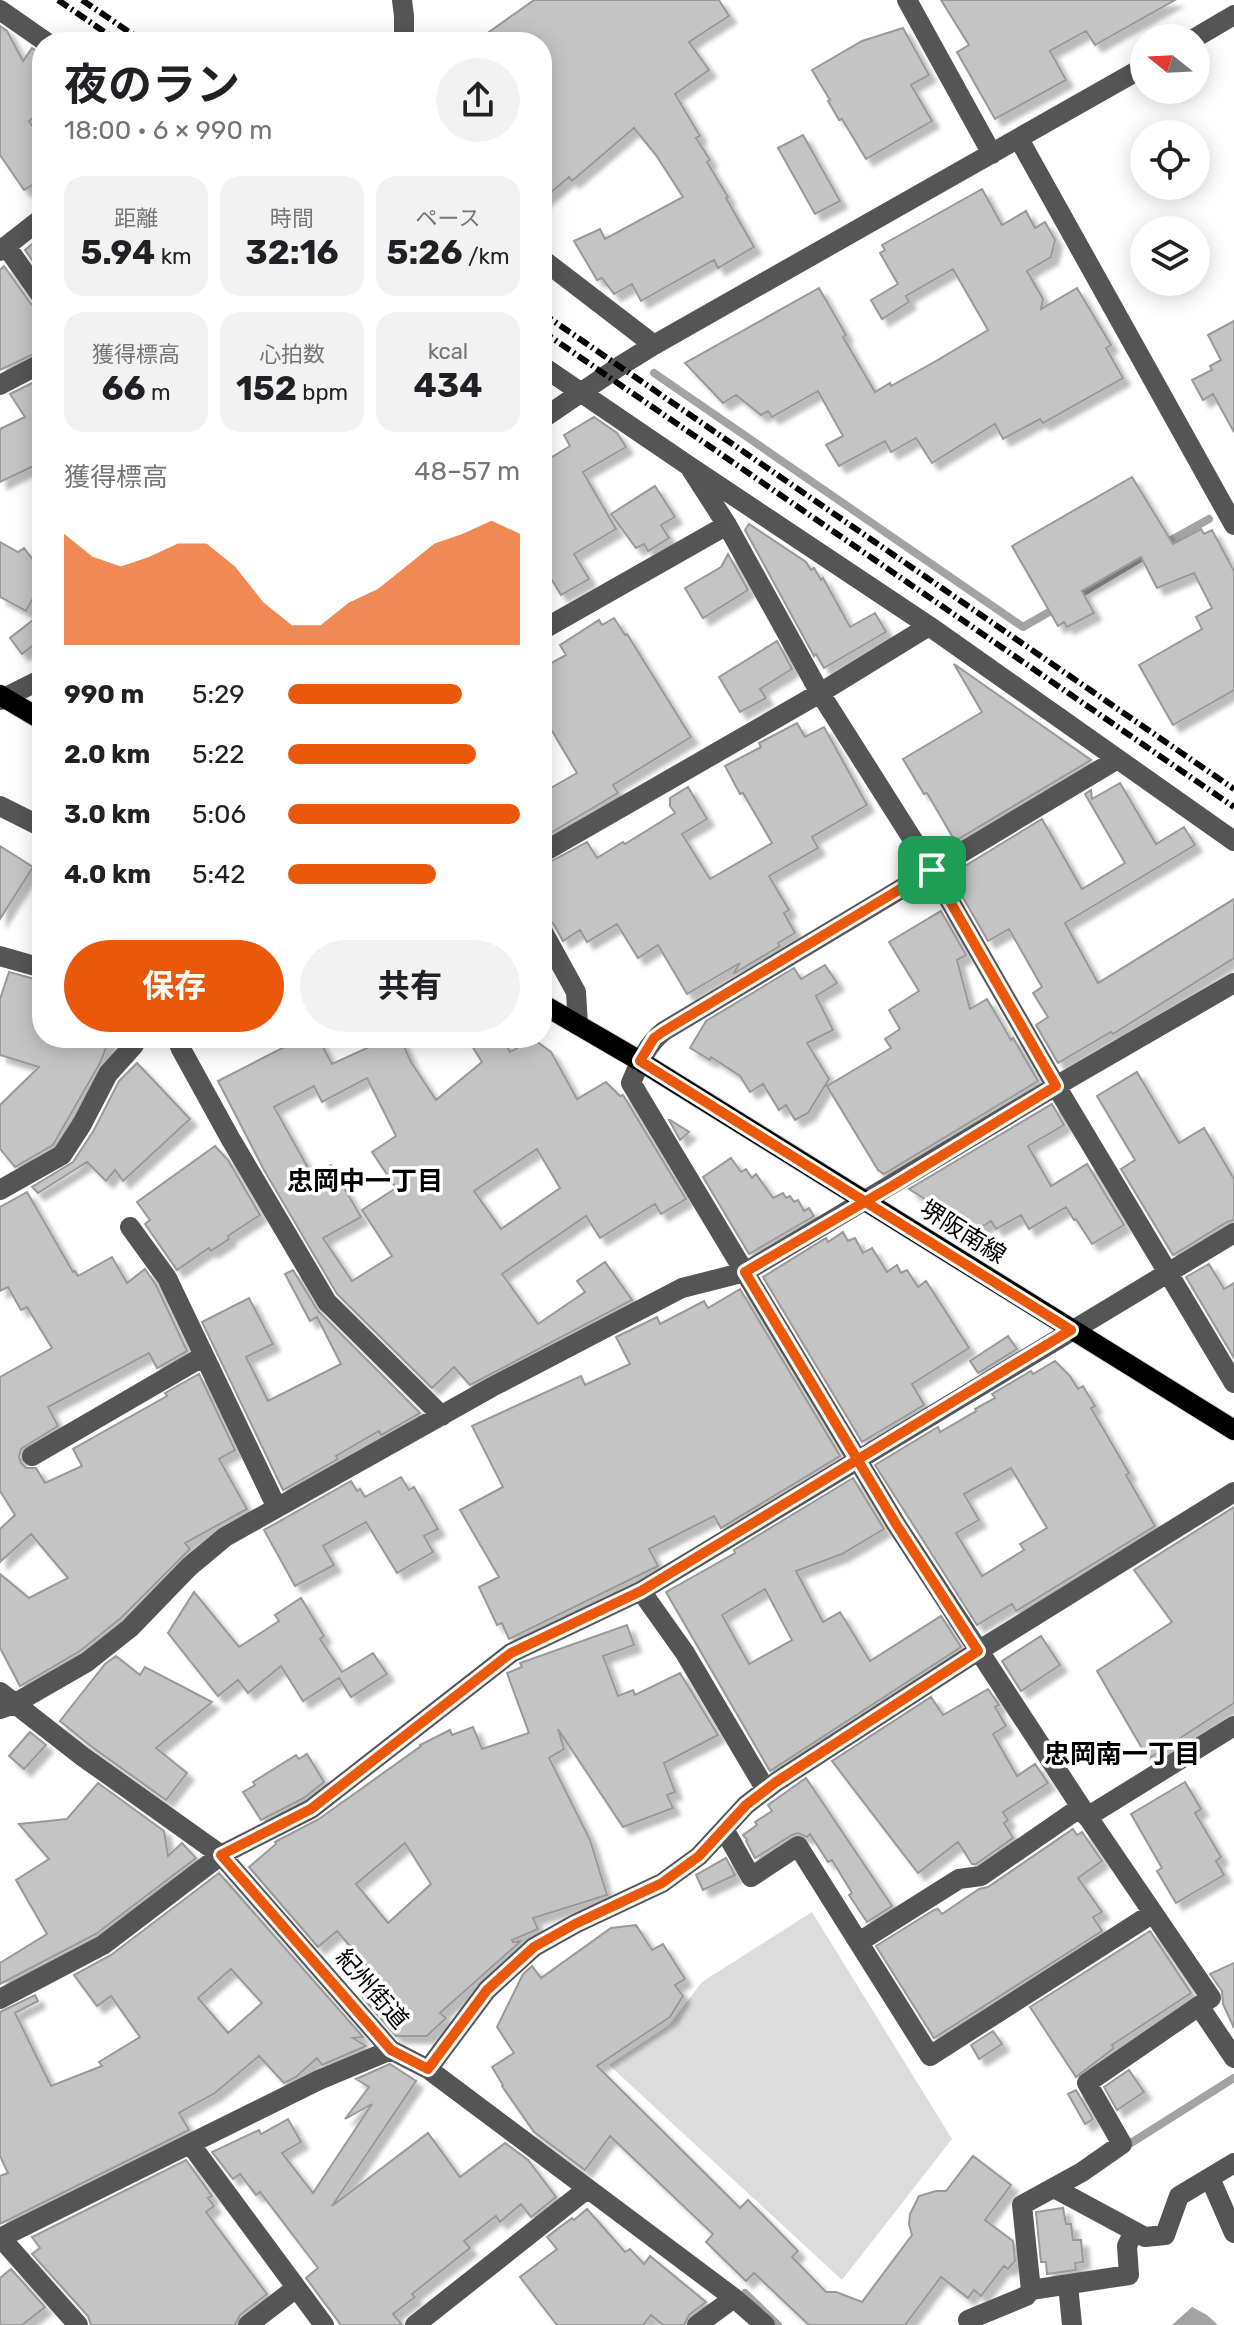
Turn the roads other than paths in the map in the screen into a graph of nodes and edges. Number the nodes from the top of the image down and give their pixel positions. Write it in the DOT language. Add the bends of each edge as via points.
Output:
graph roads {
  1 [pos="402,0"];
  2 [pos="907,0"];
  3 [pos="0,10"];
  4 [pos="1234,15"];
  5 [pos="1210,29"];
  6 [pos="32,32"];
  7 [pos="404,32"];
  8 [pos="1130,75"];
  9 [pos="1019,139"];
  10 [pos="992,154"];
  11 [pos="32,226"];
  12 [pos="3,248"];
  13 [pos="552,267"];
  14 [pos="32,284"];
  15 [pos="654,345"];
  16 [pos="32,368"];
  17 [pos="552,373"];
  18 [pos="0,385"];
  19 [pos="581,393"];
  20 [pos="552,412"];
  21 [pos="689,466"];
  22 [pos="727,525"];
  23 [pos="1234,525"];
  24 [pos="552,624"];
  25 [pos="929,626"];
  26 [pos="32,684"];
  27 [pos="820,693"];
  28 [pos="1,698"];
  29 [pos="32,715"];
  30 [pos="1116,760"];
  31 [pos="0,806"];
  32 [pos="32,822"];
  33 [pos="1234,841"];
  34 [pos="552,847"];
  35 [pos="932,870"];
  36 [pos="552,948"];
  37 [pos="0,956"];
  38 [pos="32,965"];
  39 [pos="1234,983"];
  40 [pos="552,1010"];
  41 [pos="578,1025"];
  42 [pos="133,1048"];
  43 [pos="181,1048"];
  44 [pos="640,1061"];
  45 [pos="1056,1086"];
  46 [pos="0,1190"];
  47 [pos="864,1201"];
  48 [pos="130,1227"];
  49 [pos="1234,1233"];
  50 [pos="745,1272"];
  51 [pos="1169,1273"];
  52 [pos="1071,1330"];
  53 [pos="204,1356"];
  54 [pos="1234,1383"];
  55 [pos="442,1416"];
  56 [pos="1234,1430"];
  57 [pos="32,1456"];
  58 [pos="859,1459"];
  59 [pos="1234,1492"];
  60 [pos="277,1508"];
  61 [pos="641,1591"];
  62 [pos="978,1651"];
  63 [pos="5,1702"];
  64 [pos="1234,1726"];
  65 [pos="766,1790"];
  66 [pos="1084,1812"];
  67 [pos="724,1829"];
  68 [pos="221,1855"];
  69 [pos="1153,1913"];
  70 [pos="859,1942"];
  71 [pos="0,1999"];
  72 [pos="1199,2006"];
  73 [pos="391,2050"];
  74 [pos="1234,2058"];
  75 [pos="428,2069"];
  76 [pos="191,2145"];
  77 [pos="1234,2163"];
  78 [pos="1210,2178"];
  79 [pos="1054,2188"];
  80 [pos="587,2189"];
  81 [pos="1134,2231"];
  82 [pos="1234,2233"];
  83 [pos="0,2238"];
  84 [pos="1068,2285"];
  85 [pos="296,2288"];
  86 [pos="1031,2290"];
  87 [pos="734,2298"];
  88 [pos="968,2320"];
  89 [pos="70,2322"];
  90 [pos="248,2325"];
  91 [pos="324,2325"];
  92 [pos="415,2325"];
  93 [pos="697,2325"];
  94 [pos="765,2325"];
  95 [pos="1072,2325"];
  1 -- 7 [label="street"];
  2 -- 10 [label="street"];
  3 -- 6 [label="street"];
  4 -- 5 [label="street"];
  8 -- 9 [label="street"];
  9 -- 10 [label="street"];
  9 -- 23 [label="street"];
  10 -- 15 [label="street"];
  11 -- 12 [label="street"];
  12 -- 14 [label="street"];
  13 -- 15 [label="street"];
  15 -- 19 [label="street"];
  16 -- 18 [label="street"];
  17 -- 19 [label="street"];
  19 -- 20 [label="street"];
  19 -- 21 [label="street"];
  21 -- 22 [label="street"];
  21 -- 25 [label="street"];
  22 -- 24 [label="street"];
  22 -- 27 [label="street"];
  25 -- 27 [label="street"];
  25 -- 30 [label="street"];
  26 -- 28 [label="street"];
  27 -- 34 [label="street"];
  27 -- 35 [label="street"];
  28 -- 29 [label="main road"];
  30 -- 33 [label="street"];
  30 -- 35 [label="street"];
  31 -- 32 [label="street"];
  35 -- 44 [label="street" via="664,1031"];
  35 -- 45 [label="street"];
  36 -- 41 [label="street" via="576,992"];
  37 -- 38 [label="street"];
  39 -- 45 [label="street"];
  40 -- 41 [label="main road, 堺阪南線"];
  41 -- 44 [label="main road, 堺阪南線"];
  42 -- 46 [label="street" via="108,1074 62,1155"];
  43 -- 55 [label="street" via="327,1302"];
  44 -- 47 [label="main road, 堺阪南線"];
  44 -- 50 [label="street" via="631,1083"];
  45 -- 47 [label="street"];
  45 -- 51 [label="street"];
  47 -- 50 [label="street"];
  47 -- 52 [label="main road, 堺阪南線"];
  48 -- 53 [label="street" via="167,1278"];
  49 -- 51 [label="street"];
  50 -- 55 [label="street" via="682,1288"];
  50 -- 58 [label="street"];
  51 -- 52 [label="street"];
  51 -- 54 [label="street"];
  52 -- 56 [label="main road, 堺阪南線"];
  52 -- 58 [label="street"];
  53 -- 57 [label="street"];
  53 -- 60 [label="street"];
  55 -- 60 [label="street"];
  58 -- 61 [label="street"];
  58 -- 62 [label="street"];
  59 -- 62 [label="street"];
  60 -- 63 [label="street" via="225,1537 87,1662"];
  61 -- 65 [label="street" via="685,1653"];
  61 -- 68 [label="street" via="511,1653 311,1809"];
  62 -- 65 [label="street"];
  62 -- 66 [label="street"];
  63 -- 68 [label="street, 紀州街道"];
  64 -- 66 [label="street"];
  65 -- 67 [label="street"];
  66 -- 69 [label="street"];
  66 -- 70 [label="street" via="981,1876 959,1879"];
  67 -- 70 [label="street" via="751,1877 798,1846"];
  67 -- 75 [label="street" via="662,1883 534,1947 487,1990"];
  68 -- 71 [label="street" via="103,1945"];
  68 -- 73 [label="street, 紀州街道"];
  69 -- 70 [label="street" via="930,2056"];
  69 -- 72 [label="street" via="1211,1998"];
  72 -- 74 [label="street"];
  72 -- 79 [label="street" via="1087,2083 1122,2144"];
  73 -- 75 [label="street, 紀州街道"];
  73 -- 76 [label="street"];
  75 -- 80 [label="street, 紀州街道"];
  76 -- 83 [label="street"];
  76 -- 85 [label="street"];
  77 -- 78 [label="street"];
  78 -- 81 [label="street" via="1179,2196 1165,2235 1145,2237"];
  78 -- 82 [label="street"];
  79 -- 81 [label="street"];
  79 -- 86 [label="street" via="1022,2205"];
  80 -- 87 [label="street, 紀州街道"];
  80 -- 92 [label="street"];
  81 -- 84 [label="street" via="1127,2246 1129,2275"];
  83 -- 89 [label="street"];
  84 -- 86 [label="street"];
  84 -- 95 [label="street"];
  85 -- 90 [label="street"];
  85 -- 91 [label="street"];
  86 -- 88 [label="street"];
  87 -- 93 [label="street"];
  87 -- 94 [label="street, 紀州街道"];
}
